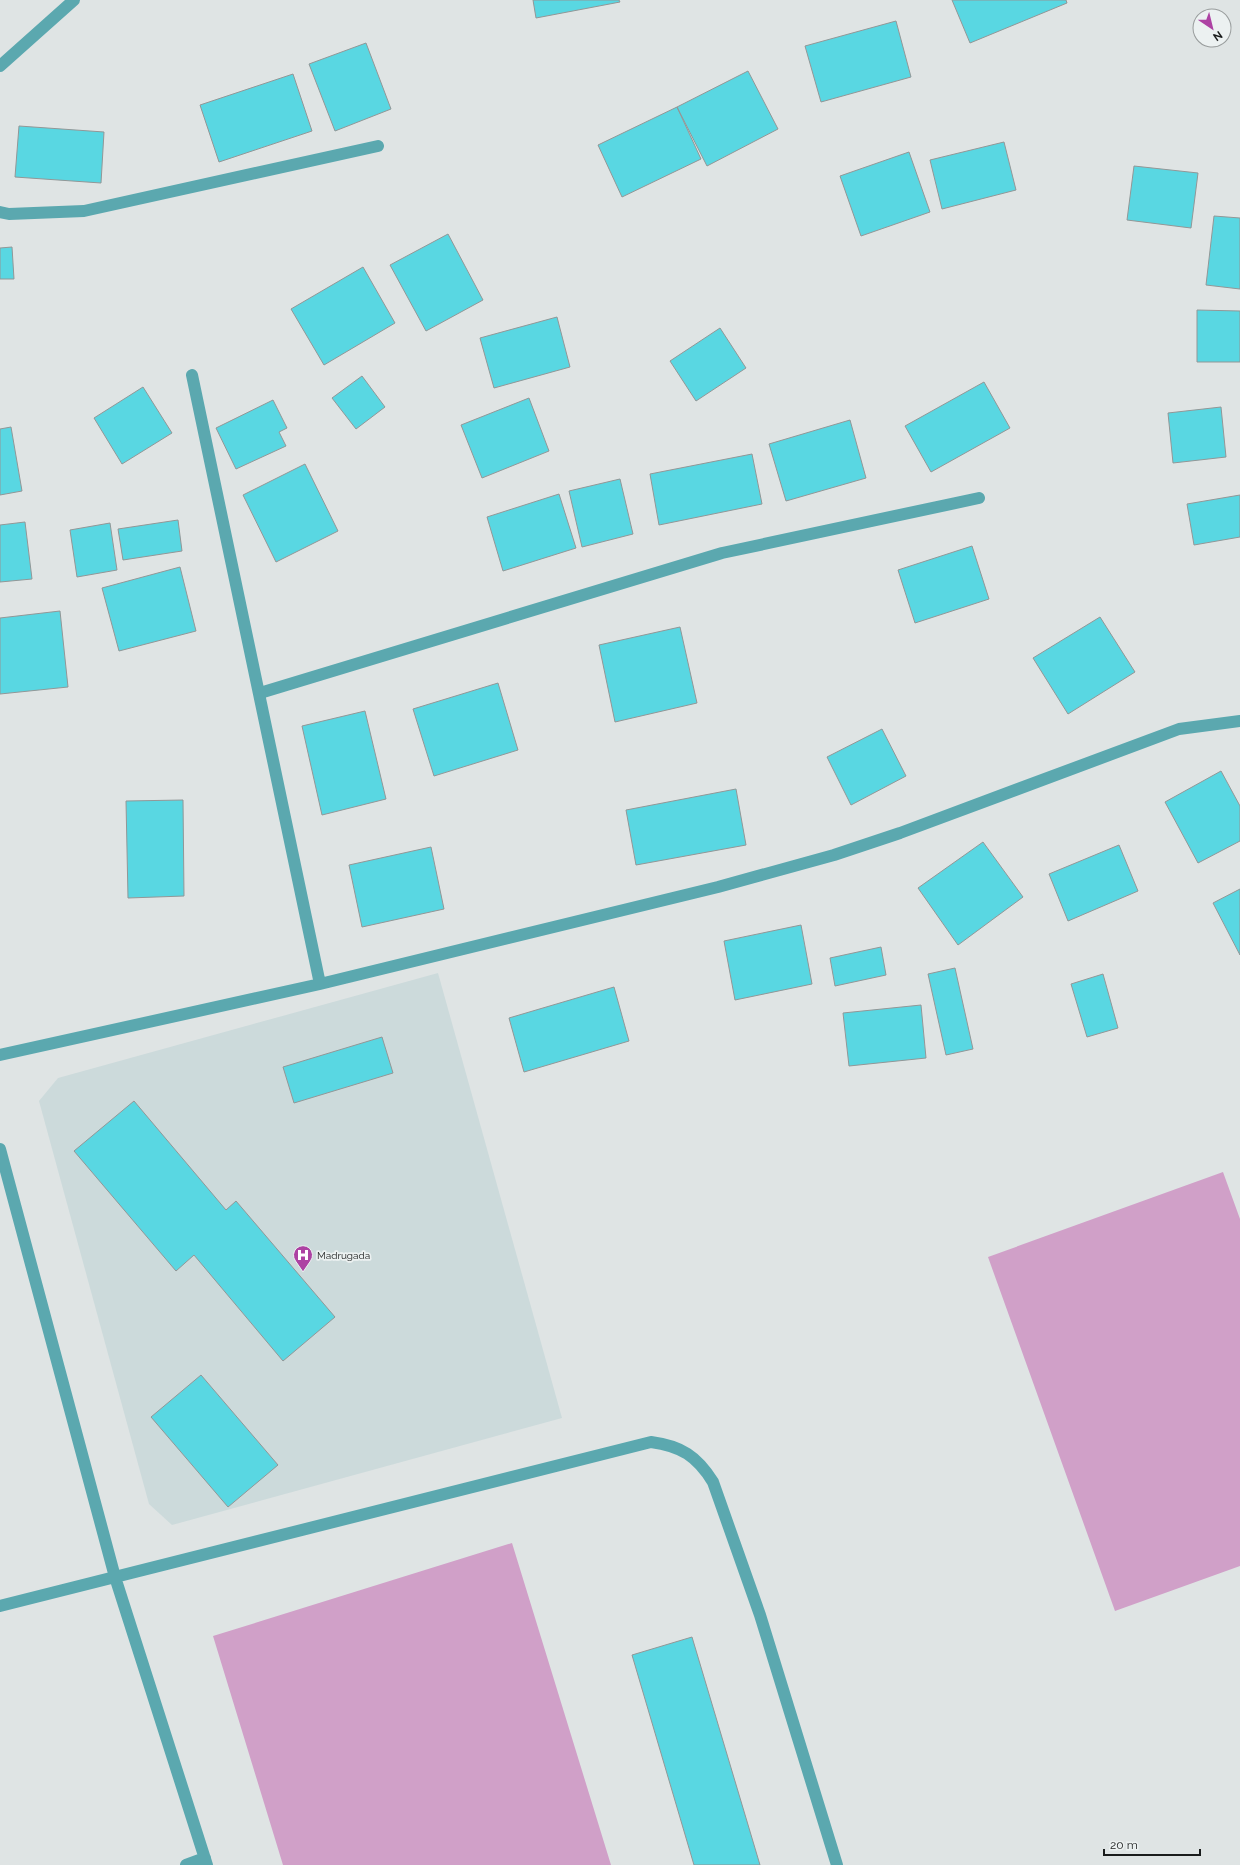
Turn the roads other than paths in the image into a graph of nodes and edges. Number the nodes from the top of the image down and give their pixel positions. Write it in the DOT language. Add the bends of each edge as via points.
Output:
graph roads {
  1 [pos="74,0"];
  2 [pos="0,66"];
  3 [pos="378,146"];
  4 [pos="0,212"];
  5 [pos="192,375"];
  6 [pos="979,498"];
  7 [pos="260,694"];
  8 [pos="1240,721"];
  9 [pos="320,984"];
  10 [pos="0,1055"];
  11 [pos="0,1149"];
  12 [pos="115,1577"];
  13 [pos="0,1606"];
  14 [pos="206,1862"];
  15 [pos="186,1865"];
  16 [pos="837,1865"];
  1 -- 2 [label="street"];
  3 -- 4 [label="street" via="84,211 9,214"];
  5 -- 7 [label="street"];
  6 -- 7 [label="street" via="722,553"];
  7 -- 9 [label="street"];
  8 -- 9 [label="street" via="1179,729 834,855 718,887"];
  9 -- 10 [label="street"];
  11 -- 12 [label="street"];
  12 -- 13 [label="street"];
  12 -- 14 [label="street"];
  12 -- 16 [label="street" via="651,1442 680,1449 697,1461 713,1482 760,1614"];
  14 -- 15 [label="street"];
}
